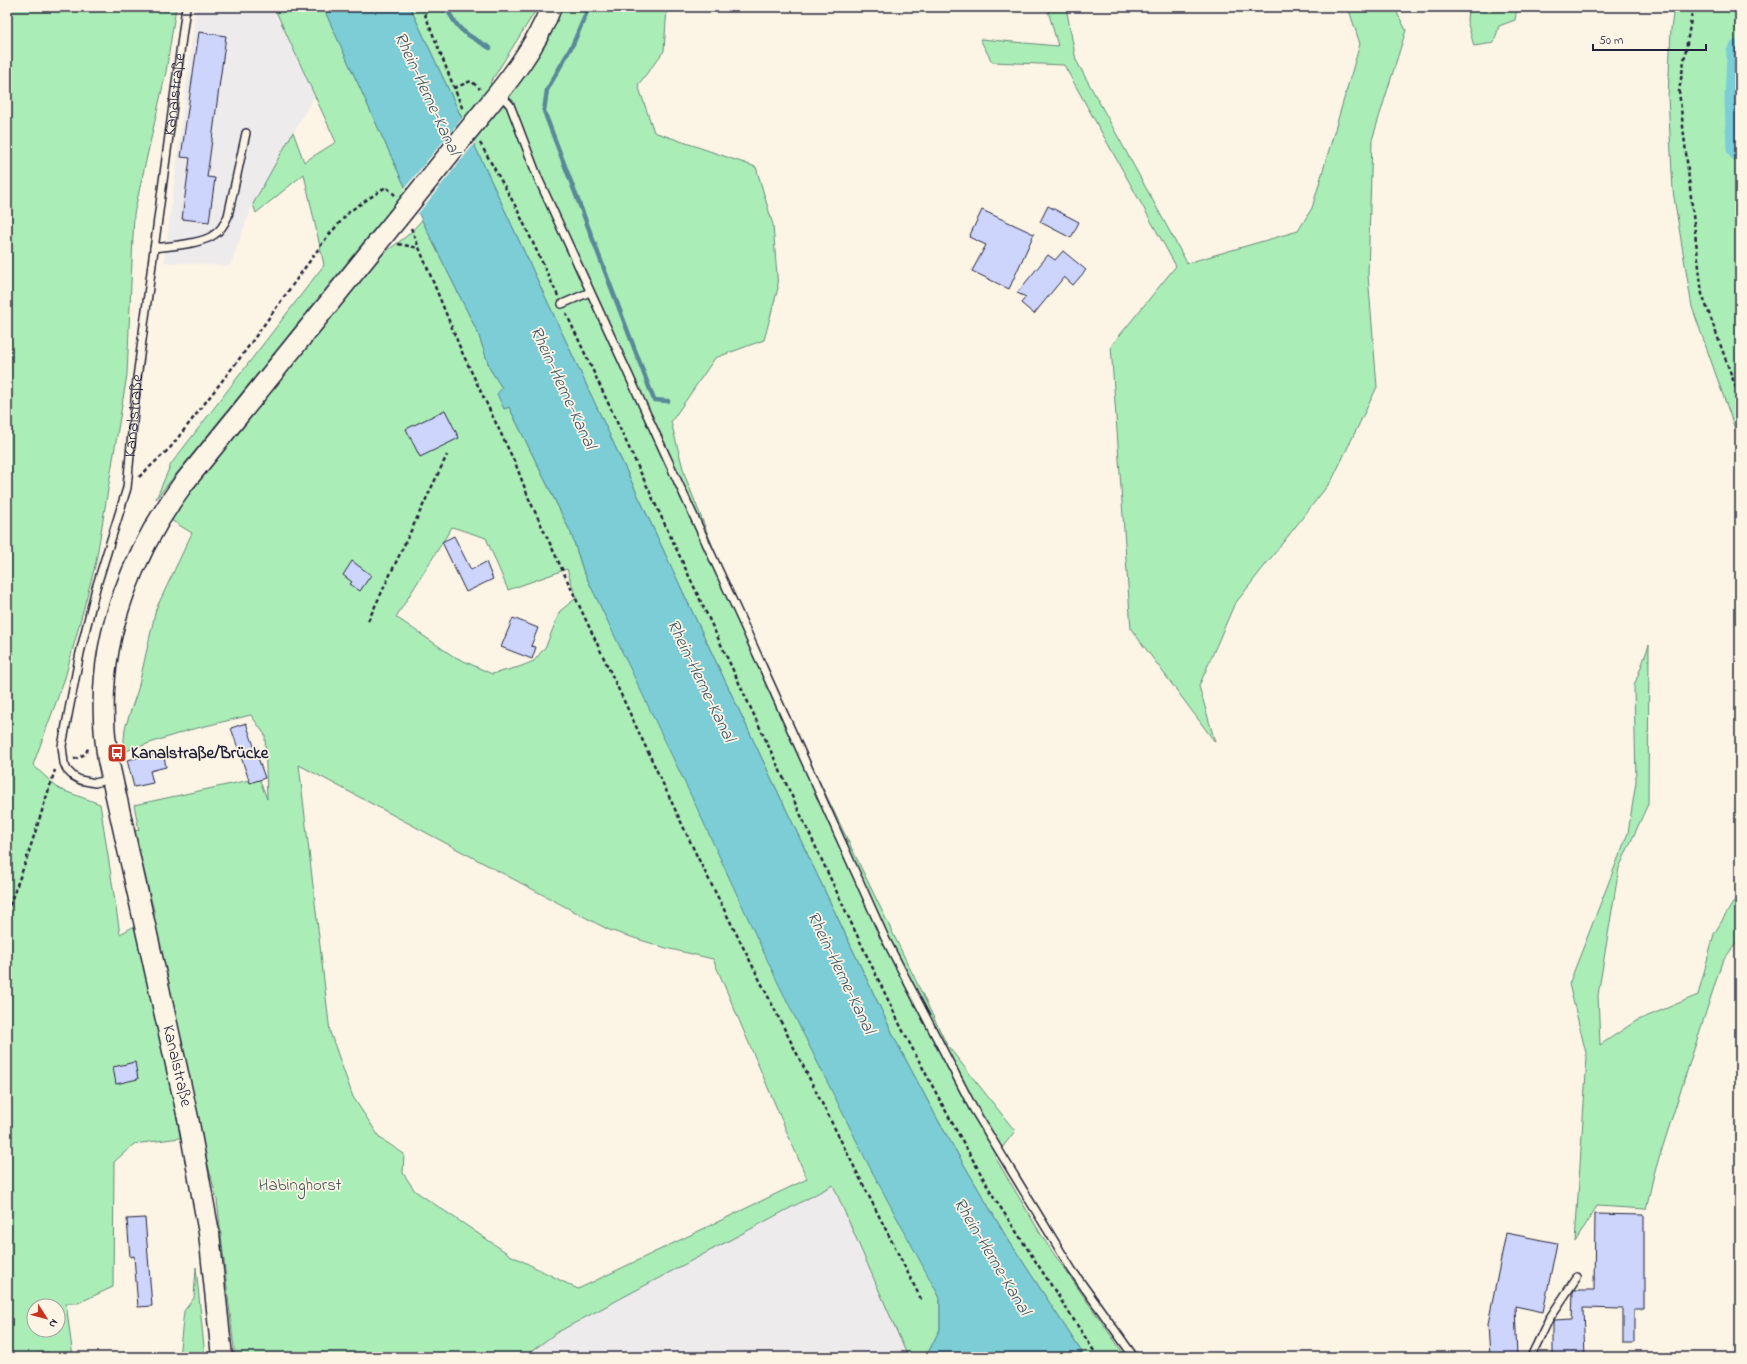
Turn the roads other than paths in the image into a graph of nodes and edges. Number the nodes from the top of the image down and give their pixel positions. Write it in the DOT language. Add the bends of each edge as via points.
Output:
graph roads {
  1 [pos="186,7"];
  2 [pos="551,7"];
  3 [pos="491,92"];
  4 [pos="246,133"];
  5 [pos="154,248"];
  6 [pos="590,292"];
  7 [pos="562,304"];
  8 [pos="112,779"];
  9 [pos="1577,1277"];
  10 [pos="222,1357"];
  11 [pos="1134,1357"];
  12 [pos="1531,1357"];
  1 -- 5 [label="lane, Kanalstraße"];
  2 -- 3 [label="main road, Kanalstraße" via="539,34"];
  3 -- 6 [label="lane" via="510,105 538,178"];
  3 -- 8 [label="main road, Kanalstraße, bridge" via="403,220 380,240 183,484 163,511 146,541 120,603 107,661 104,718"];
  4 -- 5 [label="lane" via="228,216 221,228 211,237 201,240"];
  5 -- 8 [label="lane, Kanalstraße" via="127,488 96,588 62,746 67,770 80,780 95,783"];
  6 -- 7 [label="lane"];
  6 -- 11 [label="lane" via="885,938 973,1108 1072,1270"];
  8 -- 10 [label="main road, Kanalstraße" via="188,1118 209,1233"];
  9 -- 12 [label="lane" via="1548,1319"];
}
